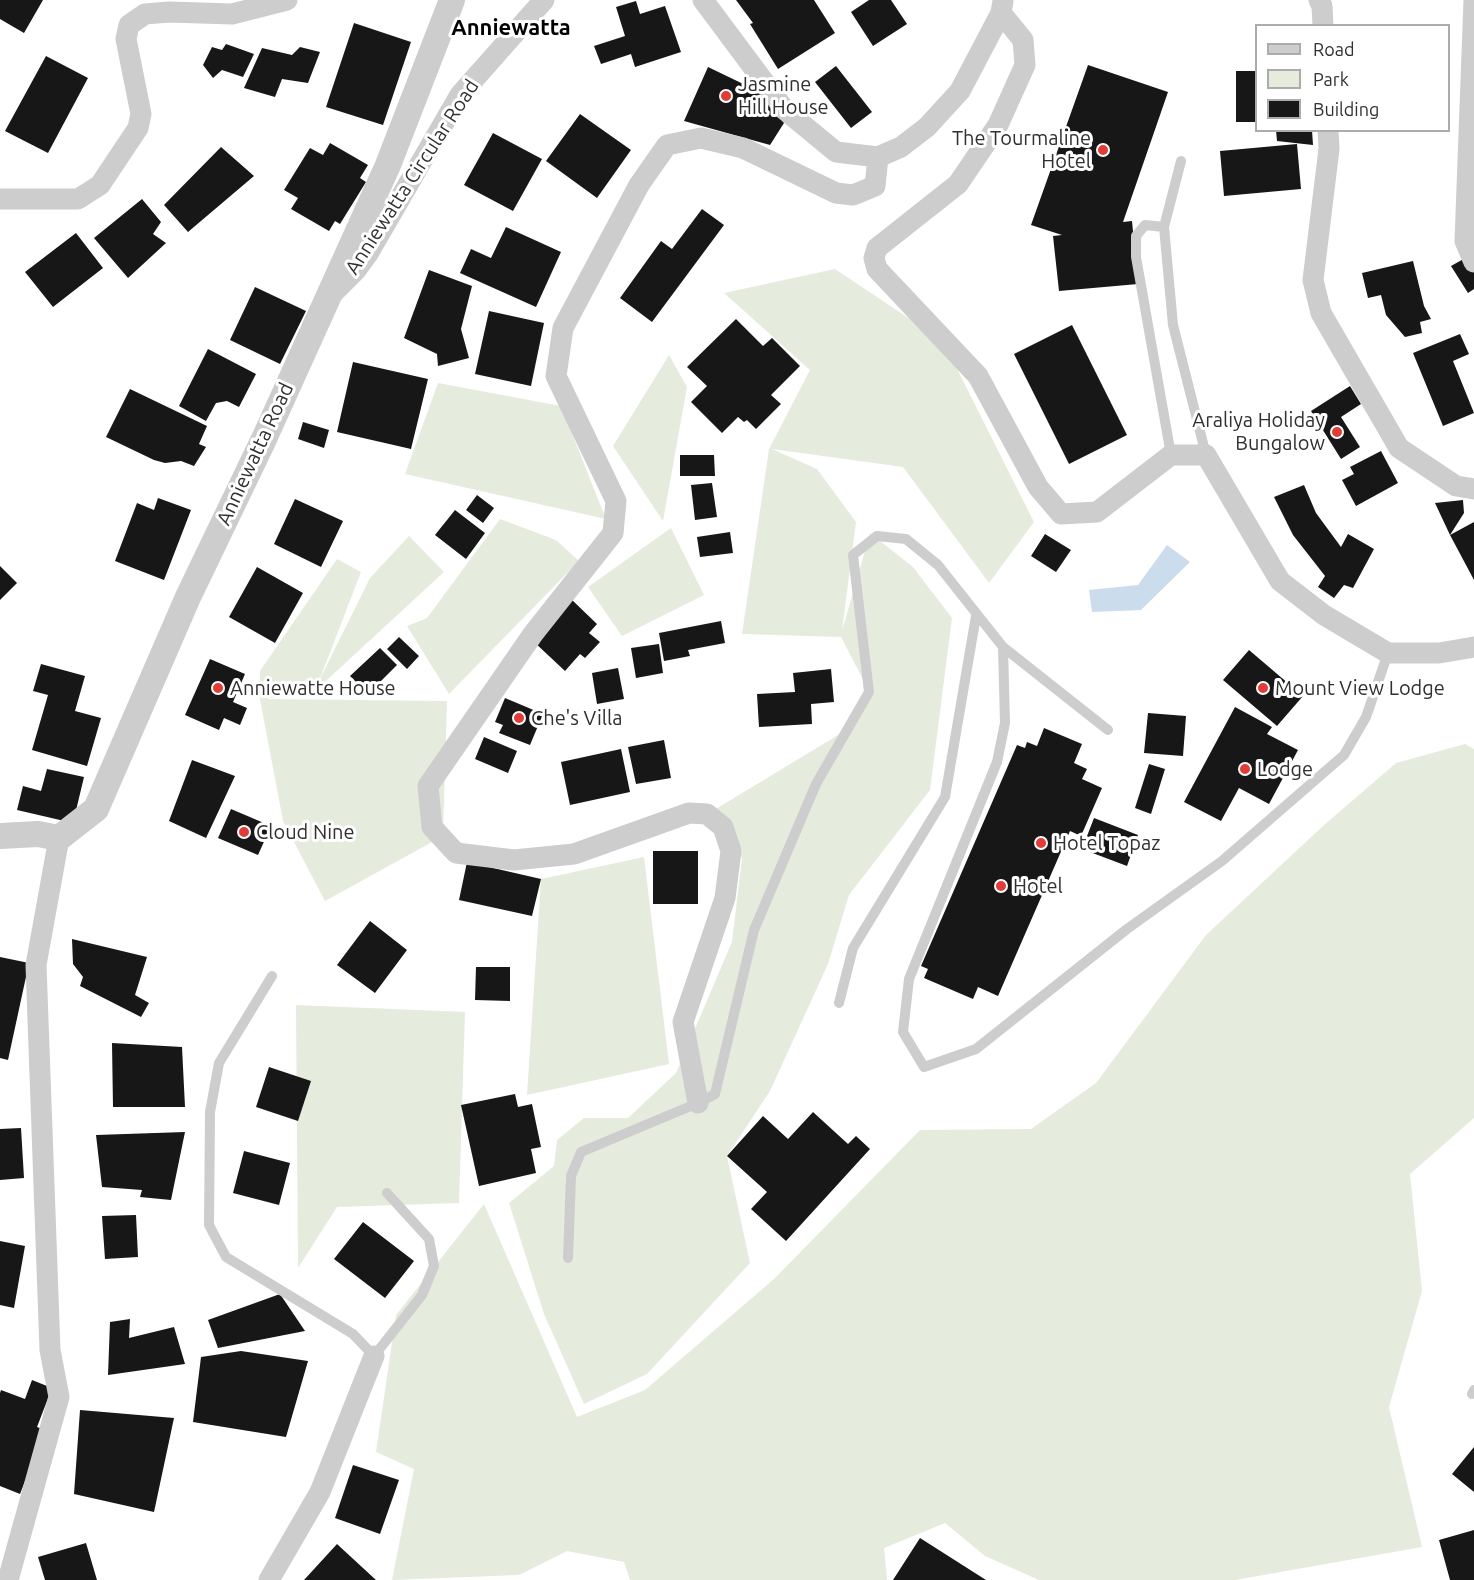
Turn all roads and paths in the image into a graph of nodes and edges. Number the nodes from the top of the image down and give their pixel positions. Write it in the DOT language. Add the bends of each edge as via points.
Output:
graph roads {
  1 [pos="207,0"];
  2 [pos="287,0"];
  3 [pos="452,0"];
  4 [pos="544,0"];
  5 [pos="703,0"];
  6 [pos="1319,0"];
  7 [pos="1474,0"];
  8 [pos="1002,7"];
  9 [pos="232,14"];
  10 [pos="1323,24"];
  11 [pos="1328,132"];
  12 [pos="878,157"];
  13 [pos="1180,161"];
  14 [pos="0,199"];
  15 [pos="1164,226"];
  16 [pos="1474,262"];
  17 [pos="326,300"];
  18 [pos="1171,455"];
  19 [pos="1206,455"];
  20 [pos="1474,489"];
  21 [pos="976,616"];
  22 [pos="1003,647"];
  23 [pos="1474,647"];
  24 [pos="1388,652"];
  25 [pos="1107,730"];
  26 [pos="0,836"];
  27 [pos="59,838"];
  28 [pos="272,976"];
  29 [pos="839,1003"];
  30 [pos="698,1104"];
  31 [pos="387,1193"];
  32 [pos="568,1258"];
  33 [pos="374,1356"];
  34 [pos="8,1580"];
  35 [pos="269,1580"];
  1 -- 9 [label="street"];
  2 -- 9 [label="street"];
  3 -- 17 [label="street, Anniewatta Road" via="388,165"];
  4 -- 17 [label="street, Anniewatta Circular Road" via="460,95 369,252 357,270"];
  5 -- 12 [label="street" via="785,110 836,152"];
  6 -- 10 [label="street"];
  7 -- 16 [label="street" via="1465,241"];
  8 -- 12 [label="street" via="960,91 927,127 901,147"];
  8 -- 18 [label="street" via="1023,40 1025,65 998,125 958,184 877,248 877,269 978,376 1038,487 1061,514 1097,512"];
  9 -- 14 [label="street" via="145,14 129,25 126,39 141,114 138,128 100,185 78,199"];
  11 -- 20 [label="street" via="1313,280 1321,313 1399,448 1456,486"];
  12 -- 30 [label="street" via="875,186 853,195 836,194 743,148 702,138 667,145 639,184 563,328 556,376 616,501 613,533 533,634 428,786 432,827 456,853 514,860 574,854 689,813 707,814 723,827 731,851 725,898 683,1022"];
  13 -- 15 [label="lane"];
  15 -- 18 [label="lane" via="1145,225 1136,236 1136,257"];
  15 -- 19 [label="lane" via="1173,325"];
  17 -- 27 [label="street, Anniewatta Road" via="188,597 96,809"];
  18 -- 19 [label="street"];
  19 -- 24 [label="street" via="1280,581 1324,615"];
  21 -- 22 [label="lane"];
  21 -- 29 [label="lane" via="945,797 853,948"];
  21 -- 30 [label="lane" via="938,565 906,539 877,536 853,555 868,692 816,784 754,930 715,1094"];
  22 -- 24 [label="lane" via="1005,723 997,762 909,978 903,1032 924,1067 976,1049 1127,929 1222,861 1344,754 1366,717"];
  22 -- 25 [label="lane"];
  23 -- 24 [label="street" via="1439,653"];
  26 -- 27 [label="street" via="38,834"];
  27 -- 34 [label="street" via="36,965 50,1350 59,1397"];
  28 -- 33 [label="lane" via="219,1063 210,1112 209,1225 226,1257 353,1335"];
  30 -- 32 [label="lane" via="581,1152 571,1176"];
  31 -- 33 [label="lane" via="429,1239 434,1266 422,1295"];
  33 -- 35 [label="street" via="321,1492"];
}
